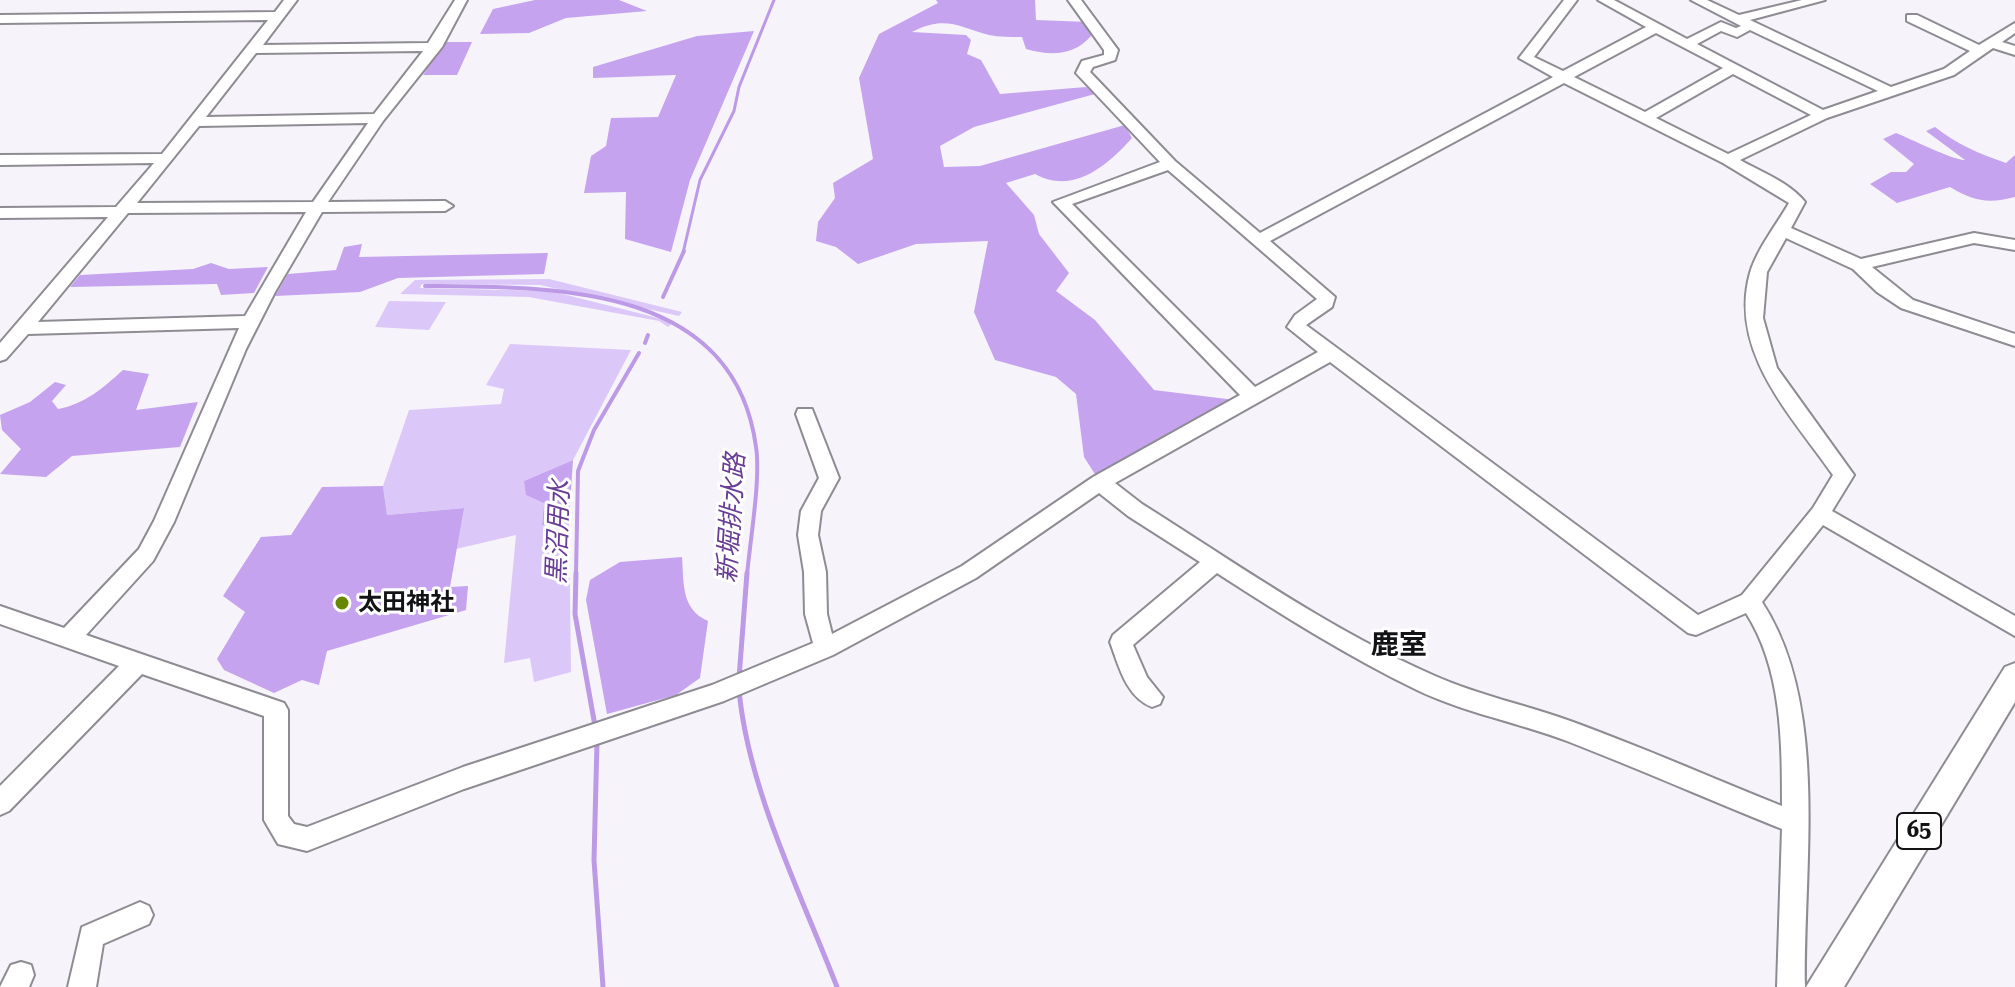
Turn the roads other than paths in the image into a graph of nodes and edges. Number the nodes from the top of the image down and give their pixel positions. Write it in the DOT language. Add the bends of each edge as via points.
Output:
graph roads {
  1 [pos="291,0"];
  2 [pos="461,0"];
  3 [pos="1074,0"];
  4 [pos="1571,0"];
  5 [pos="1604,0"];
  6 [pos="1697,0"];
  7 [pos="1809,1"];
  8 [pos="279,16"];
  9 [pos="1912,18"];
  10 [pos="0,19"];
  11 [pos="1738,19"];
  12 [pos="1751,26"];
  13 [pos="1657,27"];
  14 [pos="2015,27"];
  15 [pos="1687,44"];
  16 [pos="435,47"];
  17 [pos="1986,47"];
  18 [pos="253,49"];
  19 [pos="2015,51"];
  20 [pos="1733,68"];
  21 [pos="1565,77"];
  22 [pos="1891,92"];
  23 [pos="1822,115"];
  24 [pos="378,118"];
  25 [pos="1646,118"];
  26 [pos="194,122"];
  27 [pos="166,158"];
  28 [pos="0,160"];
  29 [pos="1728,160"];
  30 [pos="1170,164"];
  31 [pos="445,206"];
  32 [pos="317,207"];
  33 [pos="122,210"];
  34 [pos="0,213"];
  35 [pos="1782,230"];
  36 [pos="1259,240"];
  37 [pos="2015,245"];
  38 [pos="1859,265"];
  39 [pos="251,322"];
  40 [pos="23,328"];
  41 [pos="2015,340"];
  42 [pos="1329,354"];
  43 [pos="0,355"];
  44 [pos="1252,396"];
  45 [pos="805,414"];
  46 [pos="1100,482"];
  47 [pos="1820,514"];
  48 [pos="1216,561"];
  49 [pos="1750,601"];
  50 [pos="0,615"];
  51 [pos="2015,627"];
  52 [pos="68,639"];
  53 [pos="825,648"];
  54 [pos="139,661"];
  55 [pos="2015,676"];
  56 [pos="1152,697"];
  57 [pos="0,803"];
  58 [pos="1795,823"];
  59 [pos="140,915"];
  60 [pos="82,987"];
  61 [pos="1791,987"];
  62 [pos="1824,987"];
  1 -- 8 [label="street"];
  2 -- 16 [label="street"];
  3 -- 30 [label="street" via="1111,50 1110,57 1087,64 1083,73"];
  4 -- 21 [label="street" via="1526,58"];
  5 -- 13 [label="street"];
  6 -- 11 [label="street"];
  7 -- 11 [label="street"];
  8 -- 10 [label="street"];
  8 -- 18 [label="street"];
  9 -- 17 [label="street"];
  11 -- 12 [label="street"];
  12 -- 15 [label="street" via="1737,33 1721,26"];
  12 -- 22 [label="street"];
  13 -- 15 [label="street"];
  13 -- 21 [label="street"];
  14 -- 17 [label="street"];
  15 -- 20 [label="street"];
  16 -- 18 [label="street"];
  16 -- 24 [label="street"];
  17 -- 19 [label="street"];
  17 -- 22 [label="street" via="1949,72"];
  18 -- 26 [label="street"];
  20 -- 23 [label="street"];
  20 -- 25 [label="street"];
  21 -- 25 [label="street"];
  21 -- 36 [label="street"];
  22 -- 23 [label="street"];
  23 -- 29 [label="street"];
  24 -- 26 [label="street"];
  24 -- 32 [label="street"];
  25 -- 29 [label="street"];
  26 -- 27 [label="street"];
  27 -- 28 [label="street"];
  27 -- 33 [label="street"];
  29 -- 35 [label="street" via="1794,197 1797,202"];
  30 -- 36 [label="street"];
  30 -- 44 [label="street" via="1061,202"];
  31 -- 32 [label="street"];
  32 -- 33 [label="street"];
  32 -- 39 [label="street"];
  33 -- 34 [label="street"];
  33 -- 40 [label="street"];
  35 -- 38 [label="street"];
  35 -- 47 [label="street" via="1759,272 1754,318 1774,380 1842,469 1841,483"];
  36 -- 42 [label="street" via="1326,297 1326,303 1296,327"];
  37 -- 38 [label="street" via="1974,238"];
  38 -- 41 [label="street" via="1907,304"];
  39 -- 40 [label="street"];
  39 -- 52 [label="street" via="146,555"];
  40 -- 43 [label="street"];
  42 -- 44 [label="street"];
  42 -- 49 [label="street" via="1696,626"];
  44 -- 46 [label="street"];
  45 -- 53 [label="street" via="829,478 811,511 808,535"];
  46 -- 48 [label="street"];
  46 -- 53 [label="street" via="969,572"];
  47 -- 49 [label="street"];
  47 -- 51 [label="street"];
  48 -- 56 [label="street" via="1121,642 1138,684"];
  48 -- 58 [label="street" via="1313,623 1426,683 1574,733"];
  49 -- 58 [label="street" via="1762,614 1790,705"];
  50 -- 52 [label="street"];
  52 -- 54 [label="street"];
  53 -- 54 [label="street" via="716,694 463,778 307,839 287,835 276,820 276,710"];
  54 -- 57 [label="street"];
  55 -- 62 [label="main road, 65"];
  58 -- 61 [label="street"];
  59 -- 60 [label="street" via="91,936"];
}
